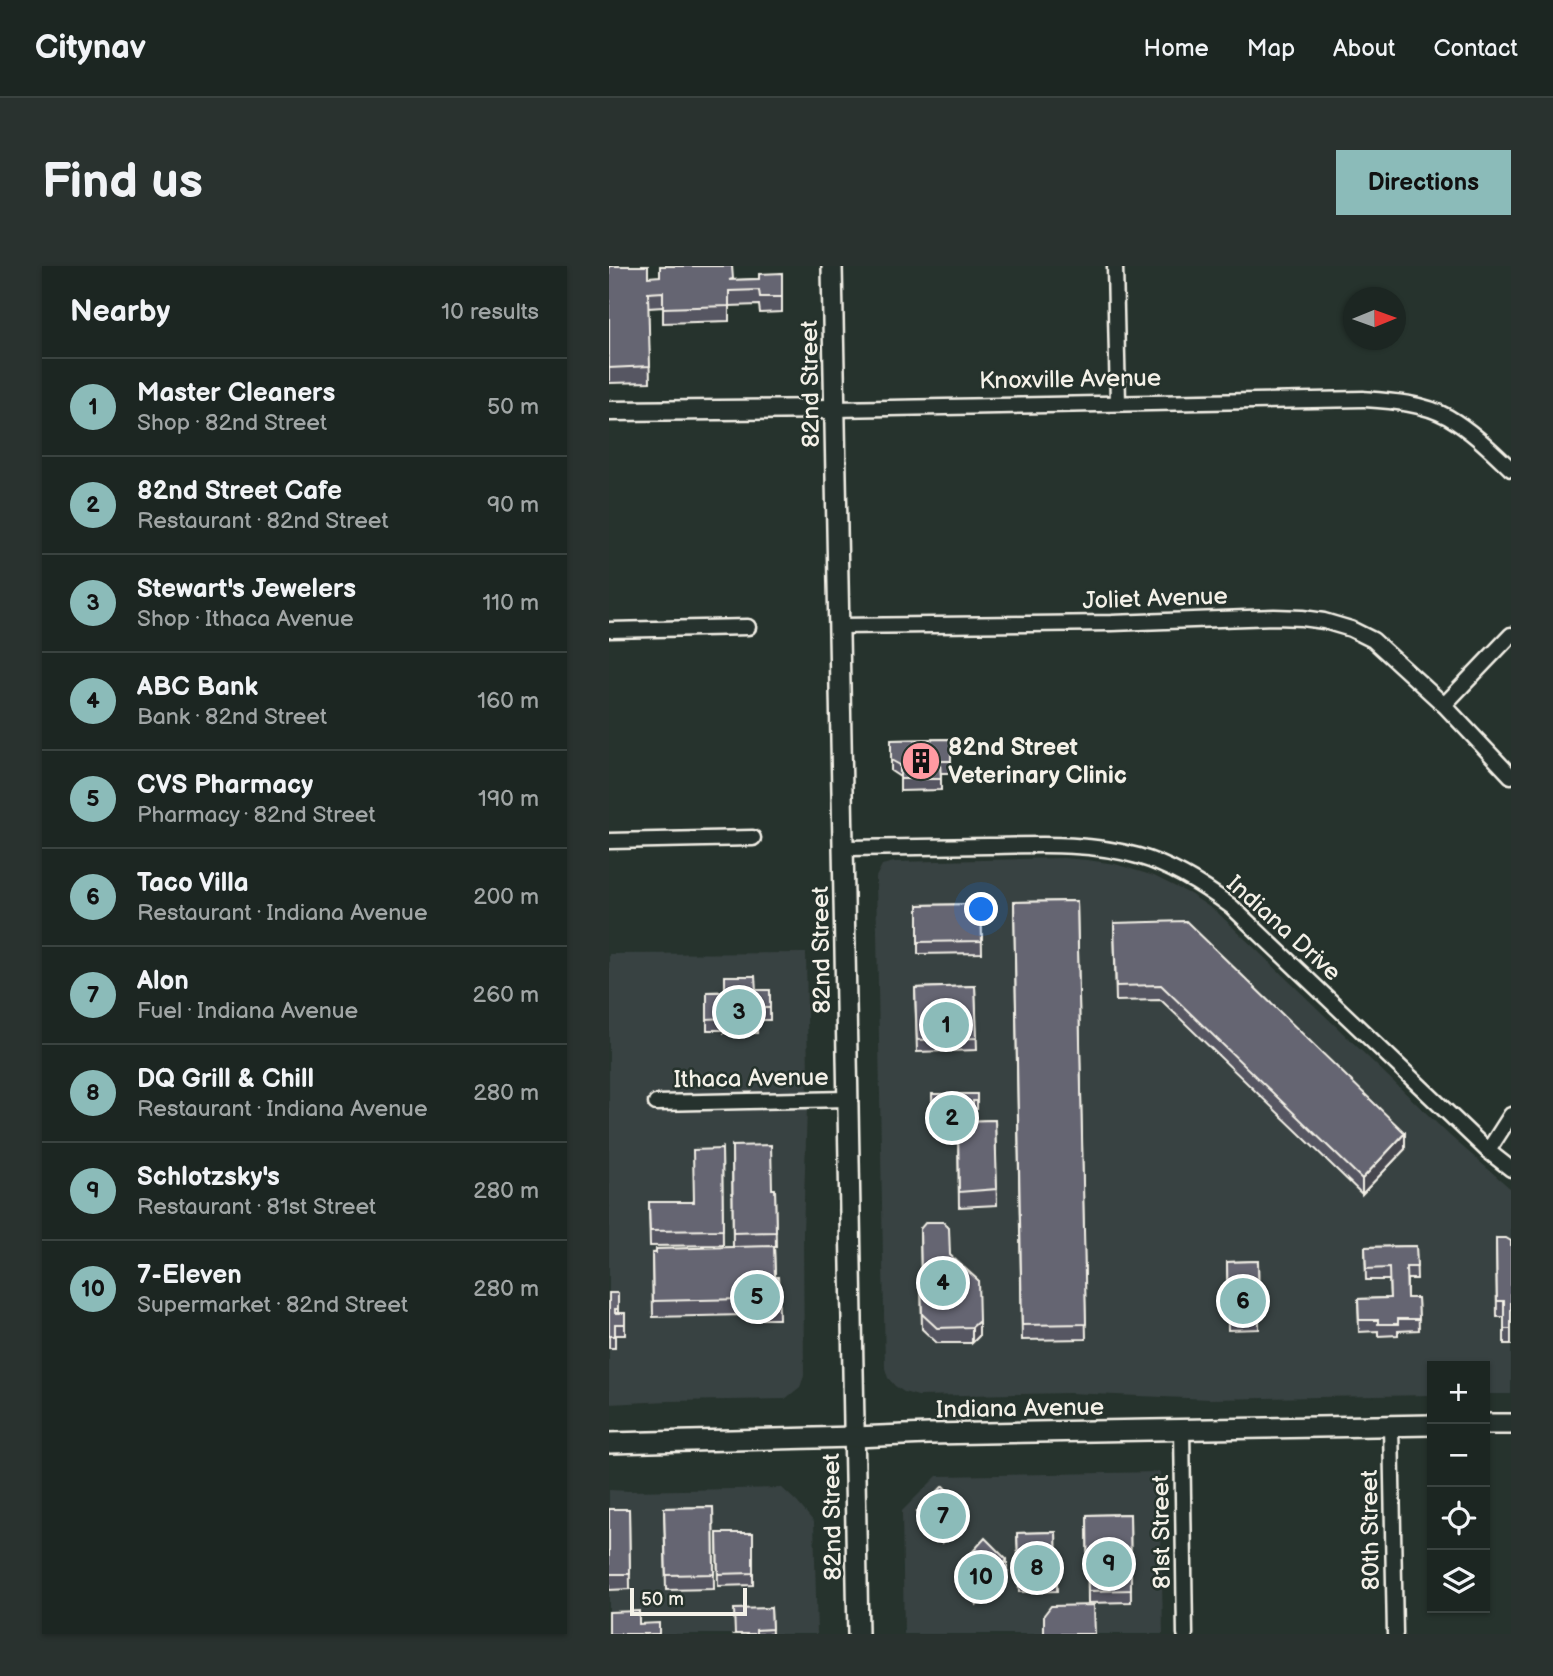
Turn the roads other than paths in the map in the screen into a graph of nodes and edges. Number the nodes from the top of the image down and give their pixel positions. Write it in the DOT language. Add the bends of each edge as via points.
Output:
graph roads {
  1 [pos="832,266"];
  2 [pos="1115,266"];
  3 [pos="1118,403"];
  4 [pos="835,409"];
  5 [pos="609,411"];
  6 [pos="1511,469"];
  7 [pos="839,626"];
  8 [pos="748,627"];
  9 [pos="609,630"];
  10 [pos="1511,635"];
  11 [pos="1444,705"];
  12 [pos="1511,776"];
  13 [pos="753,838"];
  14 [pos="609,841"];
  15 [pos="843,848"];
  16 [pos="848,1099"];
  17 [pos="656,1103"];
  18 [pos="1511,1115"];
  19 [pos="1488,1151"];
  20 [pos="1511,1169"];
  21 [pos="1490,1424"];
  22 [pos="1511,1424"];
  23 [pos="1427,1425"];
  24 [pos="1391,1426"];
  25 [pos="1182,1429"];
  26 [pos="855,1437"];
  27 [pos="609,1443"];
  28 [pos="858,1634"];
  29 [pos="1185,1634"];
  30 [pos="1395,1634"];
  1 -- 4 [label="main road, 82nd Street"];
  2 -- 3 [label="street"];
  3 -- 4 [label="street, Knoxville Avenue"];
  3 -- 6 [label="street, Knoxville Avenue" via="1390,401 1446,416 1478,437"];
  4 -- 5 [label="street, Knoxville Avenue"];
  4 -- 7 [label="main road, 82nd Street"];
  7 -- 11 [label="street, Joliet Avenue" via="1302,618 1351,629 1373,640"];
  7 -- 15 [label="main road, 82nd Street"];
  8 -- 9 [label="street"];
  10 -- 11 [label="street"];
  11 -- 12 [label="street, Joliet Avenue"];
  13 -- 14 [label="street"];
  15 -- 16 [label="main road, 82nd Street"];
  15 -- 19 [label="street, Indiana Drive" via="1059,844 1139,856 1170,868 1232,907"];
  16 -- 17 [label="street, Ithaca Avenue"];
  16 -- 26 [label="main road, 82nd Street"];
  18 -- 19 [label="street"];
  19 -- 20 [label="street, Indiana Drive"];
  21 -- 22 [label="main road"];
  23 -- 24 [label="main road, Indiana Avenue"];
  24 -- 25 [label="main road, Indiana Avenue"];
  24 -- 30 [label="street, 80th Street"];
  25 -- 26 [label="main road, Indiana Avenue"];
  25 -- 29 [label="street, 81st Street"];
  26 -- 27 [label="main road, Indiana Avenue"];
  26 -- 28 [label="main road, 82nd Street"];
}
